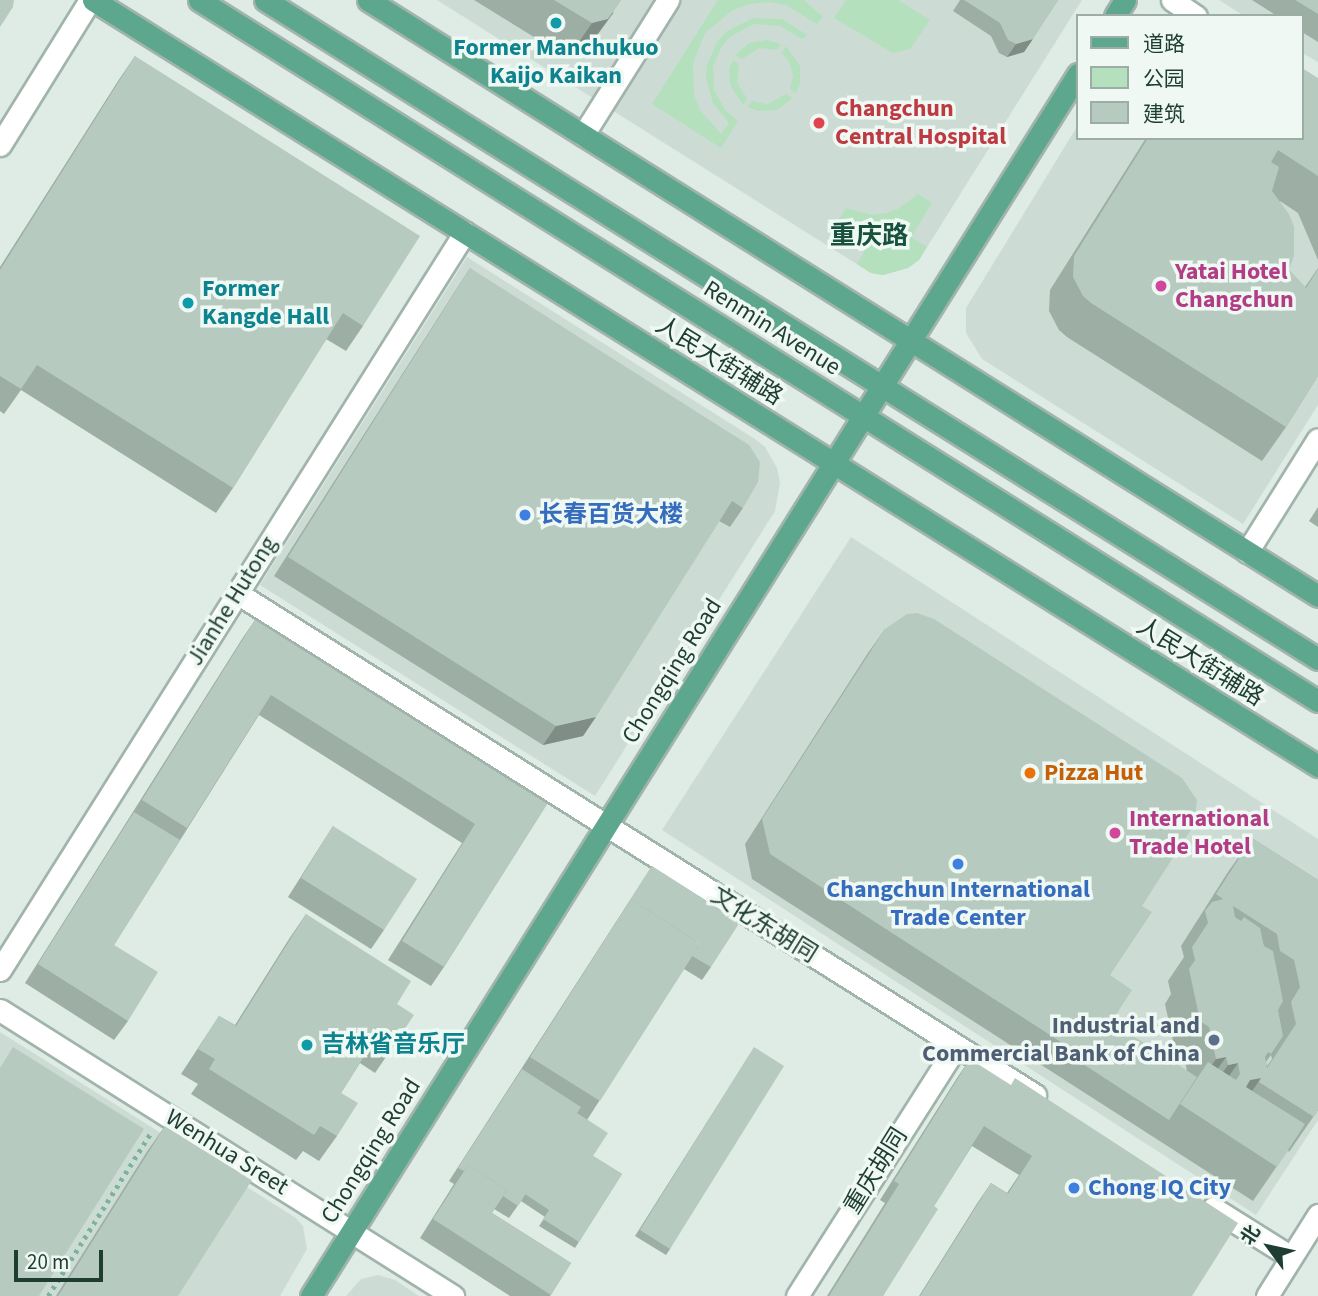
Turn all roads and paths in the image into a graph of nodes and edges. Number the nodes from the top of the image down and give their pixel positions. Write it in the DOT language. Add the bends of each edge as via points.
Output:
graph roads {
  1 [pos="92,0"];
  2 [pos="199,0"];
  3 [pos="264,0"];
  4 [pos="368,0"];
  5 [pos="668,0"];
  6 [pos="1172,0"];
  7 [pos="1193,14"];
  8 [pos="1076,77"];
  9 [pos="583,135"];
  10 [pos="0,145"];
  11 [pos="464,232"];
  12 [pos="911,341"];
  13 [pos="882,387"];
  14 [pos="863,416"];
  15 [pos="1318,439"];
  16 [pos="834,463"];
  17 [pos="1247,552"];
  18 [pos="237,593"];
  19 [pos="1318,596"];
  20 [pos="1318,659"];
  21 [pos="1318,701"];
  22 [pos="1318,766"];
  23 [pos="606,826"];
  24 [pos="0,970"];
  25 [pos="0,1010"];
  26 [pos="956,1045"];
  27 [pos="1048,1104"];
  28 [pos="164,1113"];
  29 [pos="1199,1199"];
  30 [pos="1318,1215"];
  31 [pos="352,1231"];
  32 [pos="1291,1257"];
  33 [pos="48,1296"];
  34 [pos="311,1296"];
  35 [pos="453,1296"];
  36 [pos="797,1296"];
  37 [pos="1267,1296"];
  1 -- 10 [label="street"];
  1 -- 11 [label="main road, 人民大街辅路"];
  2 -- 14 [label="main road, Renmin Avenue"];
  3 -- 13 [label="main road, Renmin Avenue"];
  4 -- 9 [label="main road"];
  5 -- 9 [label="street"];
  6 -- 7 [label="street"];
  8 -- 12 [label="main road, Chongqing Road"];
  9 -- 12 [label="main road"];
  11 -- 16 [label="main road, 人民大街辅路"];
  11 -- 18 [label="street, Jianhe Hutong"];
  12 -- 13 [label="main road, Chongqing Road"];
  12 -- 17 [label="main road"];
  13 -- 14 [label="main road, Chongqing Road"];
  13 -- 20 [label="main road, Renmin Avenue"];
  14 -- 16 [label="main road, Chongqing Road"];
  14 -- 21 [label="main road, Renmin Avenue"];
  15 -- 17 [label="street"];
  16 -- 22 [label="main road, 人民大街辅路"];
  16 -- 23 [label="main road, Chongqing Road"];
  17 -- 19 [label="main road"];
  18 -- 23 [label="street, 文化东胡同"];
  18 -- 24 [label="street, Jianhe Hutong"];
  23 -- 26 [label="street, 文化东胡同"];
  23 -- 31 [label="main road, Chongqing Road"];
  25 -- 28 [label="street, Wenhua Sreet"];
  26 -- 27 [label="street, 文化东胡同"];
  26 -- 36 [label="street, 重庆胡同"];
  28 -- 31 [label="street, Wenhua Sreet"];
  28 -- 33 [label="path"];
  29 -- 32 [label="street"];
  30 -- 32 [label="street"];
  31 -- 34 [label="main road, Chongqing Road"];
  31 -- 35 [label="street, Wenhua Sreet"];
  32 -- 37 [label="street"];
}
